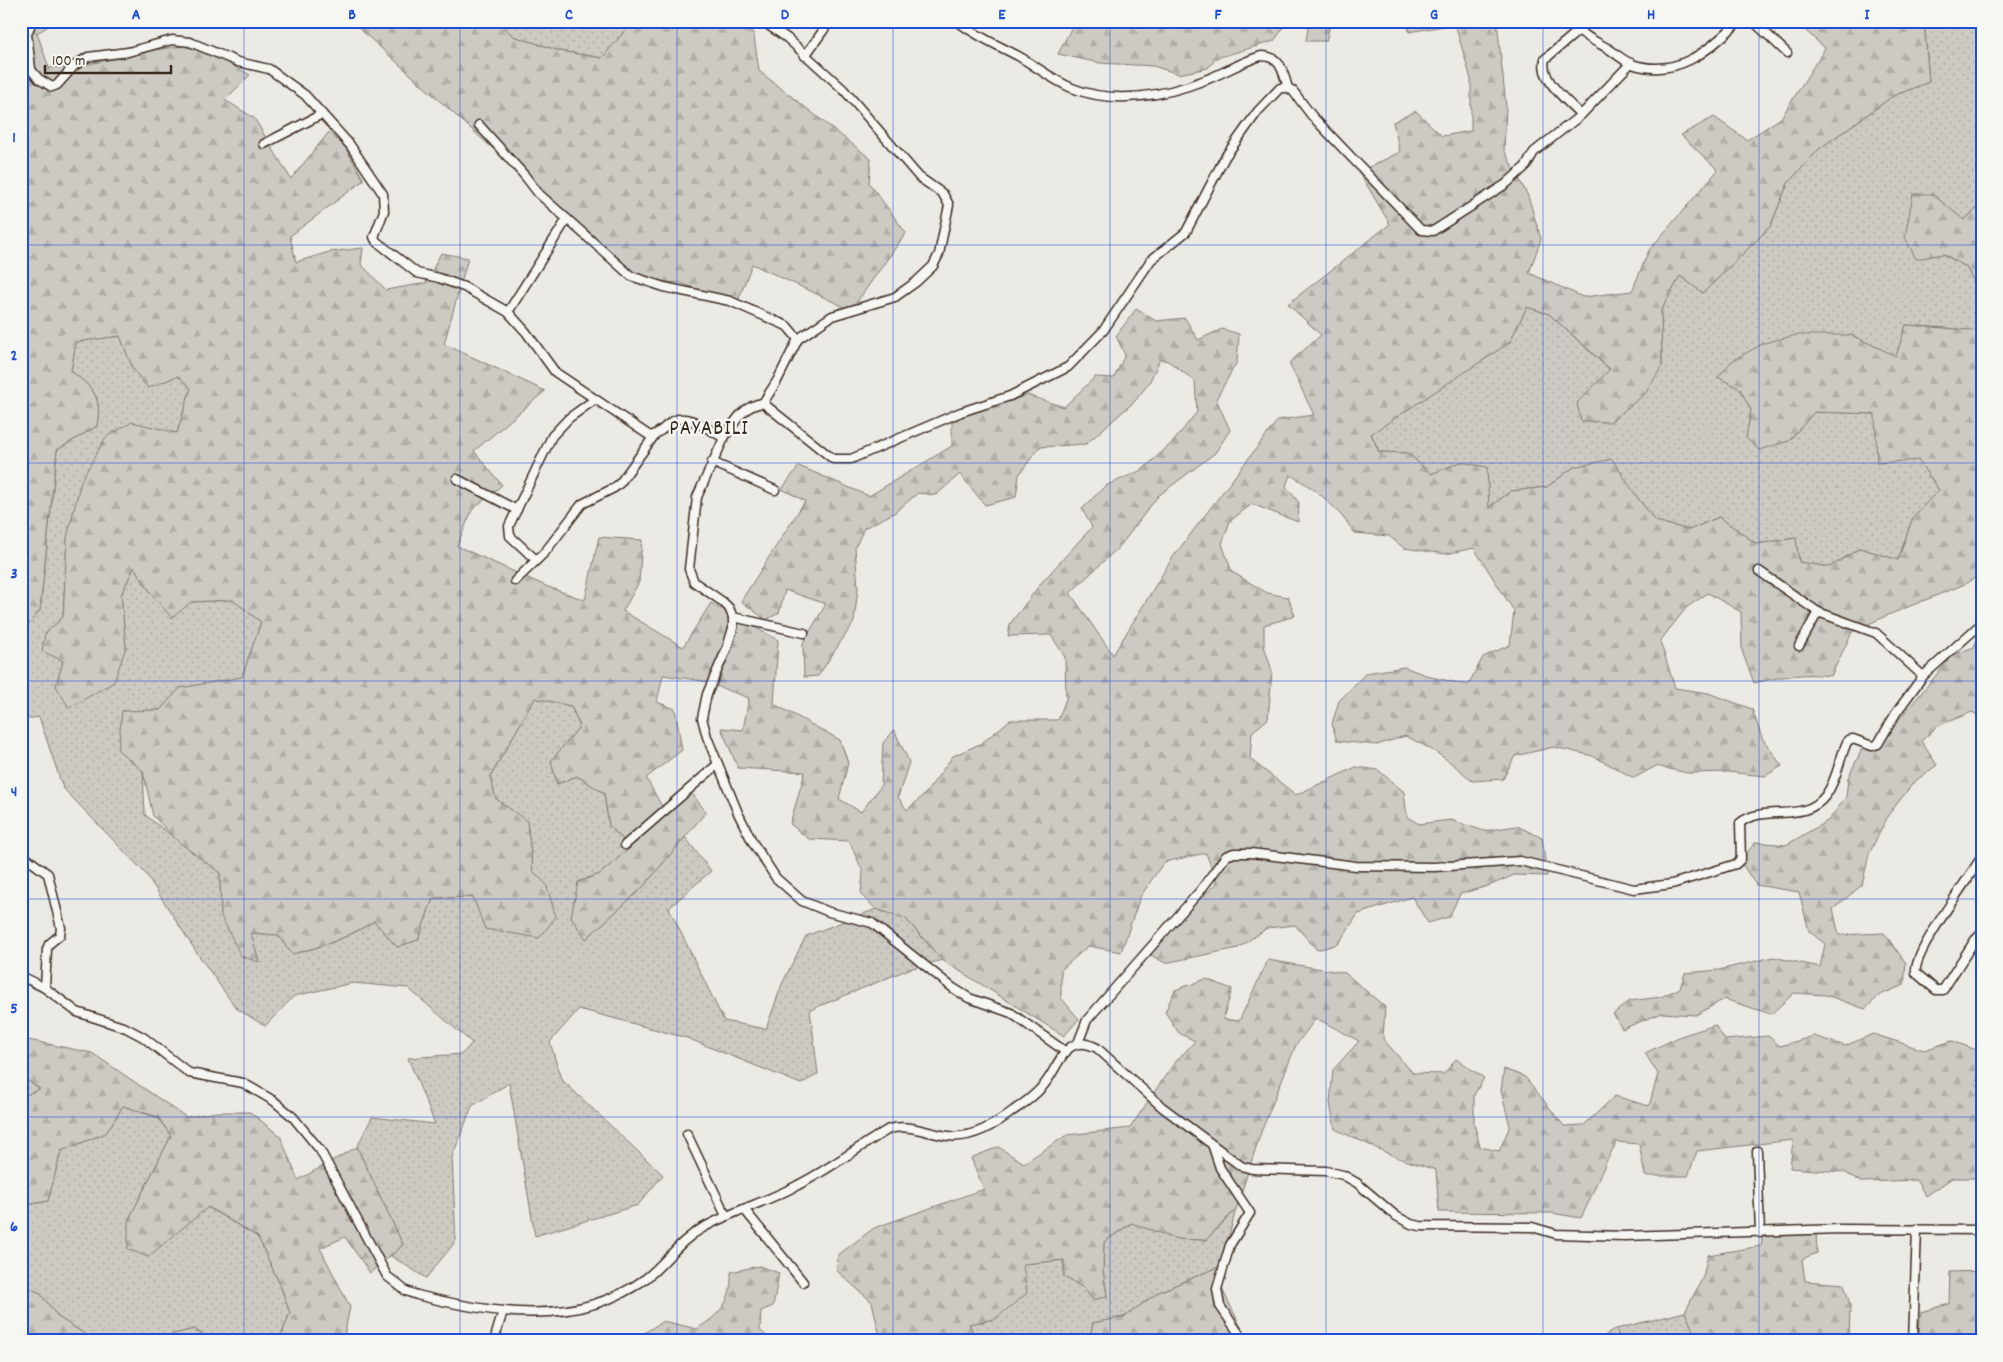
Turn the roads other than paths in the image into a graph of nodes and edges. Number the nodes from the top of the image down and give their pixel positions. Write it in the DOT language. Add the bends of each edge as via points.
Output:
graph roads {
  1 [pos="32,21"];
  2 [pos="762,21"];
  3 [pos="830,21"];
  4 [pos="957,21"];
  5 [pos="1573,21"];
  6 [pos="1740,21"];
  7 [pos="1752,21"];
  8 [pos="1578,31"];
  9 [pos="1787,53"];
  10 [pos="805,56"];
  11 [pos="21,58"];
  12 [pos="1631,63"];
  13 [pos="31,71"];
  14 [pos="1288,88"];
  15 [pos="322,114"];
  16 [pos="1581,115"];
  17 [pos="479,126"];
  18 [pos="264,144"];
  19 [pos="567,219"];
  20 [pos="508,312"];
  21 [pos="798,339"];
  22 [pos="594,400"];
  23 [pos="763,403"];
  24 [pos="654,436"];
  25 [pos="724,438"];
  26 [pos="712,462"];
  27 [pos="457,478"];
  28 [pos="775,490"];
  29 [pos="517,510"];
  30 [pos="536,560"];
  31 [pos="1759,571"];
  32 [pos="515,581"];
  33 [pos="1818,612"];
  34 [pos="733,617"];
  35 [pos="1982,623"];
  36 [pos="804,633"];
  37 [pos="1799,646"];
  38 [pos="1924,676"];
  39 [pos="718,764"];
  40 [pos="625,844"];
  41 [pos="21,854"];
  42 [pos="1982,856"];
  43 [pos="1982,934"];
  44 [pos="21,976"];
  45 [pos="45,988"];
  46 [pos="1078,1043"];
  47 [pos="1066,1052"];
  48 [pos="687,1134"];
  49 [pos="1213,1147"];
  50 [pos="1757,1151"];
  51 [pos="744,1209"];
  52 [pos="726,1216"];
  53 [pos="1917,1229"];
  54 [pos="1982,1230"];
  55 [pos="1760,1233"];
  56 [pos="803,1282"];
  57 [pos="503,1311"];
  58 [pos="494,1341"];
  59 [pos="1244,1341"];
  60 [pos="1913,1341"];
  1 -- 13 [label="street" via="27,34"];
  2 -- 10 [label="street" via="787,38"];
  3 -- 10 [label="street"];
  4 -- 14 [label="street" via="1061,83 1091,93 1134,97 1177,88 1208,80 1261,56 1277,60"];
  5 -- 8 [label="street"];
  6 -- 12 [label="street" via="1727,34 1683,64 1662,69"];
  7 -- 9 [label="street"];
  8 -- 12 [label="street"];
  8 -- 16 [label="street" via="1545,60 1544,66 1545,74"];
  10 -- 21 [label="street" via="844,90 919,177 943,194 949,205 939,254 916,282 882,302 832,316"];
  11 -- 13 [label="street"];
  12 -- 16 [label="street"];
  13 -- 15 [label="street" via="52,87 88,57 181,40 214,50 238,62 269,69 305,96"];
  14 -- 16 [label="street" via="1405,214 1426,232 1439,229 1506,184 1526,166 1534,152"];
  14 -- 23 [label="street" via="1276,90 1258,111 1225,157 1186,232 1150,260 1103,331 1068,367 1010,396 961,412 842,461 834,460"];
  15 -- 18 [label="street"];
  15 -- 20 [label="street" via="350,145 383,194 384,211 374,237 376,241 416,273 464,287"];
  17 -- 19 [label="street" via="538,193"];
  19 -- 20 [label="street"];
  19 -- 21 [label="street" via="634,278 730,301 787,326"];
  20 -- 22 [label="street" via="555,372"];
  21 -- 23 [label="street"];
  22 -- 24 [label="street" via="647,436"];
  22 -- 29 [label="street" via="569,418 552,436"];
  23 -- 25 [label="street" via="747,408"];
  24 -- 25 [label="street" via="676,418 681,418"];
  24 -- 30 [label="street" via="620,483 582,504"];
  25 -- 26 [label="street"];
  26 -- 28 [label="street"];
  26 -- 34 [label="street" via="696,504 689,569 694,582 723,602"];
  27 -- 29 [label="street"];
  29 -- 30 [label="street" via="509,526 510,536"];
  30 -- 32 [label="street"];
  31 -- 33 [label="street"];
  33 -- 37 [label="street"];
  33 -- 38 [label="street" via="1876,633"];
  34 -- 36 [label="street"];
  34 -- 39 [label="street" via="727,648 703,709 704,726"];
  35 -- 38 [label="street"];
  38 -- 46 [label="street" via="1878,744 1872,746 1848,740 1837,775 1821,801 1802,811 1743,821 1739,828 1740,862 1672,884 1621,887 1520,861 1434,867 1356,866 1251,853 1230,854 1087,1020"];
  39 -- 40 [label="street"];
  39 -- 47 [label="street" via="753,843 776,878 790,892 814,908 865,920 878,927 953,988 1011,1013"];
  41 -- 45 [label="street" via="48,874 61,928 60,935 48,949"];
  42 -- 43 [label="street" via="1937,925 1916,965 1916,973 1936,990 1943,990"];
  44 -- 45 [label="street"];
  45 -- 57 [label="street" via="70,1009 143,1037 189,1073 243,1083 274,1101 293,1117 320,1150 387,1276 397,1285 406,1291 439,1300"];
  46 -- 47 [label="street"];
  46 -- 49 [label="street" via="1097,1048 1162,1107"];
  47 -- 51 [label="street" via="1036,1093 982,1130 957,1137 896,1127 881,1133 799,1185"];
  48 -- 52 [label="street"];
  49 -- 55 [label="street" via="1246,1168 1326,1171 1343,1175 1396,1216 1420,1226 1532,1227 1556,1234 1624,1236"];
  49 -- 59 [label="street" via="1220,1168 1250,1212 1230,1245 1217,1289 1220,1306"];
  50 -- 55 [label="street"];
  51 -- 52 [label="street"];
  51 -- 56 [label="street"];
  52 -- 57 [label="street" via="699,1230 645,1279 616,1296 572,1311"];
  53 -- 54 [label="street"];
  53 -- 55 [label="street"];
  53 -- 60 [label="street"];
  57 -- 58 [label="street"];
}
